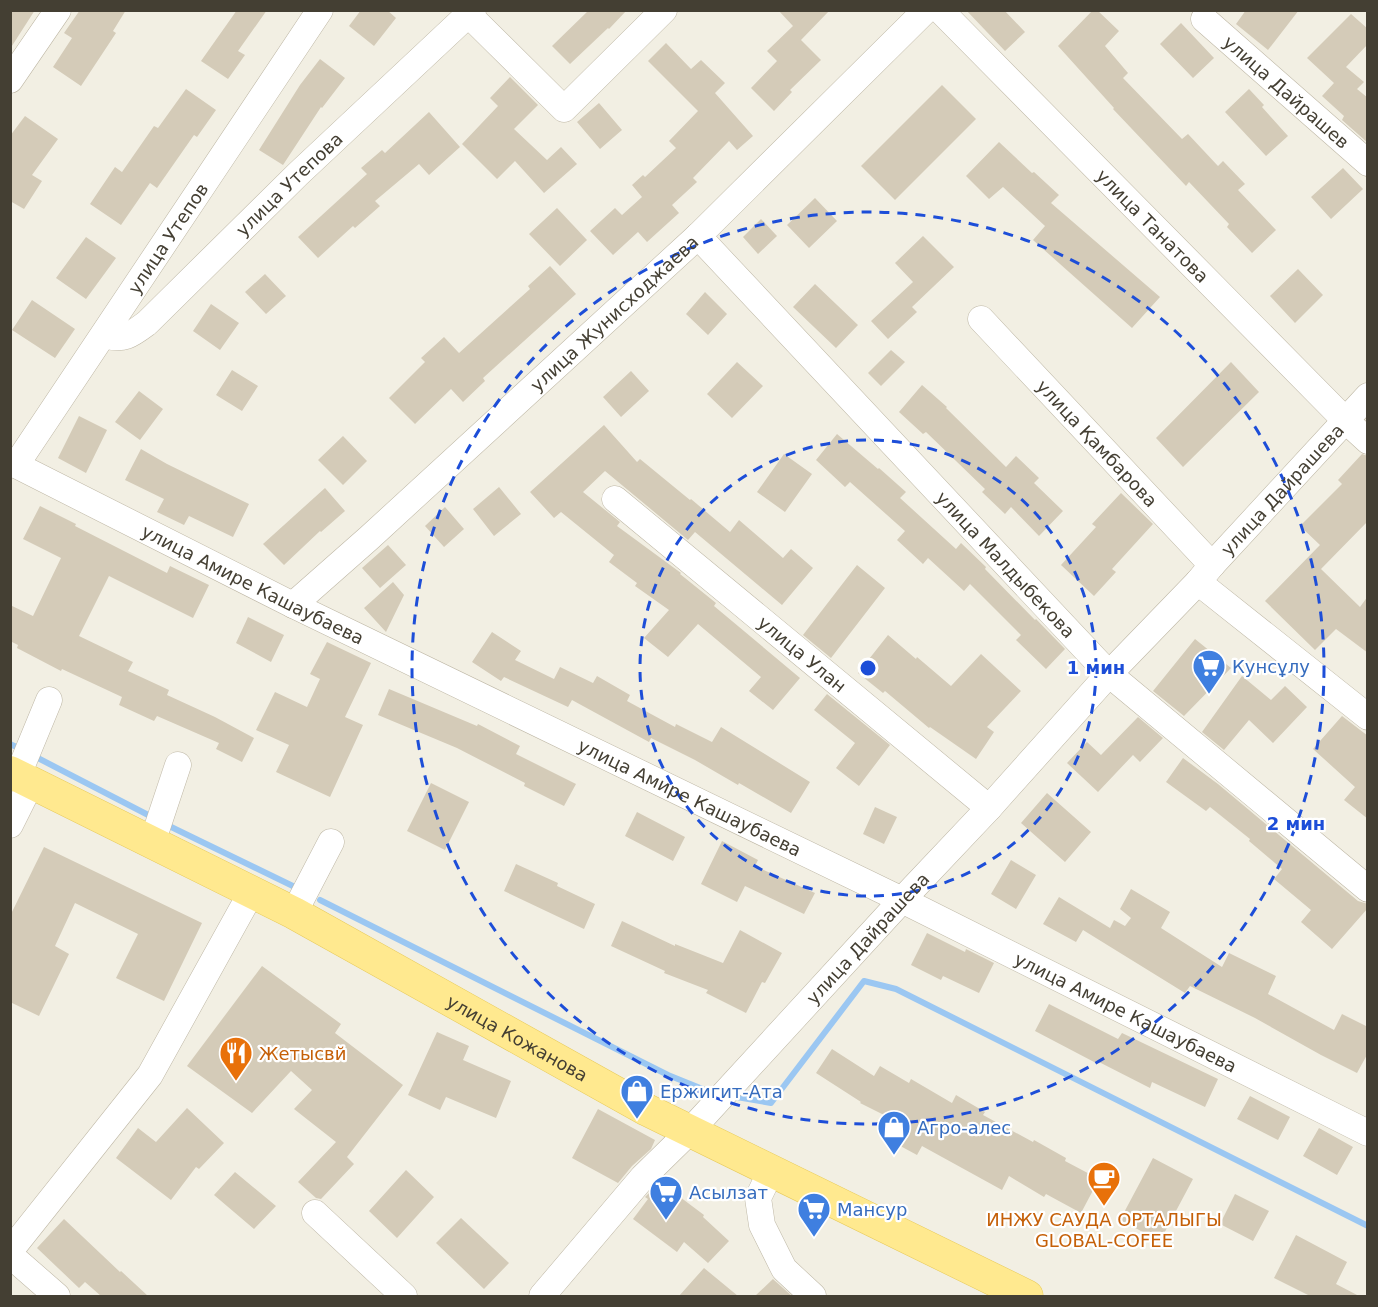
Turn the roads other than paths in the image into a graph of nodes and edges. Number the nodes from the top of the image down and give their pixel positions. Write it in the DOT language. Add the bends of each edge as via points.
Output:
graph roads {
  1 [pos="58,10"];
  2 [pos="320,10"];
  3 [pos="664,10"];
  4 [pos="926,10"];
  5 [pos="940,10"];
  6 [pos="471,13"];
  7 [pos="1204,19"];
  8 [pos="10,80"];
  9 [pos="1368,164"];
  10 [pos="698,236"];
  11 [pos="981,319"];
  12 [pos="104,335"];
  13 [pos="1368,396"];
  14 [pos="1345,420"];
  15 [pos="1368,441"];
  16 [pos="13,463"];
  17 [pos="615,500"];
  18 [pos="1205,574"];
  19 [pos="293,605"];
  20 [pos="1109,674"];
  21 [pos="49,700"];
  22 [pos="1368,717"];
  23 [pos="178,765"];
  24 [pos="20,777"];
  25 [pos="989,808"];
  26 [pos="10,825"];
  27 [pos="331,842"];
  28 [pos="152,843"];
  29 [pos="1368,889"];
  30 [pos="251,893"];
  31 [pos="902,900"];
  32 [pos="294,913"];
  33 [pos="690,1131"];
  34 [pos="1368,1133"];
  35 [pos="771,1171"];
  36 [pos="315,1214"];
  37 [pos="10,1253"];
  38 [pos="57,1296"];
  39 [pos="404,1296"];
  40 [pos="542,1296"];
  41 [pos="813,1296"];
  42 [pos="1027,1296"];
  1 -- 8 [label="street"];
  2 -- 12 [label="street, улица Утепов"];
  3 -- 6 [label="street" via="564,109"];
  4 -- 10 [label="street, улица Жунисходжаева"];
  5 -- 14 [label="street, улица Танатова"];
  6 -- 12 [label="street, улица Утепова" via="298,174 147,323 128,336"];
  7 -- 9 [label="street, улица Дайрашев"];
  10 -- 19 [label="street, улица Жунисходжаева"];
  10 -- 20 [label="street, улица Малдыбекова"];
  11 -- 18 [label="street, улица Қамбарова"];
  12 -- 16 [label="street, улица Утепов"];
  13 -- 14 [label="street, улица Дайрашева"];
  14 -- 15 [label="street, улица Танатова"];
  14 -- 18 [label="street, улица Дайрашева"];
  16 -- 19 [label="street, улица Амире Кашаубаева"];
  17 -- 25 [label="street, улица Улан"];
  18 -- 20 [label="street, улица Дайрашева"];
  18 -- 22 [label="street"];
  19 -- 31 [label="street, улица Амире Кашаубаева"];
  20 -- 25 [label="street, улица Дайрашева"];
  20 -- 29 [label="street, улица Малдыбекова"];
  21 -- 24 [label="street"];
  23 -- 28 [label="street"];
  24 -- 26 [label="street"];
  24 -- 28 [label="main road, улица Кожанова"];
  25 -- 31 [label="street, улица Дайрашева"];
  27 -- 32 [label="street"];
  28 -- 30 [label="main road, улица Кожанова"];
  30 -- 32 [label="main road, улица Кожанова"];
  30 -- 37 [label="street" via="150,1076"];
  31 -- 33 [label="street, улица Дайрашева"];
  31 -- 34 [label="street, улица Амире Кашаубаева"];
  32 -- 33 [label="main road, улица Кожанова"];
  33 -- 35 [label="main road, улица Кожанова"];
  33 -- 40 [label="street, улица Дайрашева" via="643,1177"];
  35 -- 41 [label="street" via="758,1198 762,1225 784,1269"];
  35 -- 42 [label="main road, улица Кожанова"];
  36 -- 39 [label="street"];
  37 -- 38 [label="street"];
}
